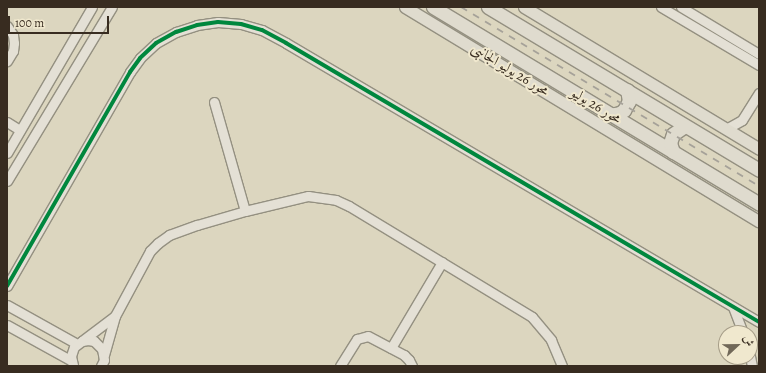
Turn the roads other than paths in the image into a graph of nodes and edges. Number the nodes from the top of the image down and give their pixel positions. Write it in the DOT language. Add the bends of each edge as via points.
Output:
graph roads {
  1 [pos="92,7"];
  2 [pos="112,7"];
  3 [pos="405,7"];
  4 [pos="433,7"];
  5 [pos="488,7"];
  6 [pos="524,7"];
  7 [pos="664,8"];
  8 [pos="682,8"];
  9 [pos="677,16"];
  10 [pos="7,26"];
  11 [pos="759,54"];
  12 [pos="7,61"];
  13 [pos="759,65"];
  14 [pos="627,90"];
  15 [pos="759,93"];
  16 [pos="214,102"];
  17 [pos="610,115"];
  18 [pos="7,122"];
  19 [pos="685,126"];
  20 [pos="726,129"];
  21 [pos="20,130"];
  22 [pos="11,138"];
  23 [pos="759,149"];
  24 [pos="673,152"];
  25 [pos="7,154"];
  26 [pos="759,170"];
  27 [pos="7,180"];
  28 [pos="759,204"];
  29 [pos="245,211"];
  30 [pos="759,220"];
  31 [pos="442,262"];
  32 [pos="7,286"];
  33 [pos="7,306"];
  34 [pos="733,307"];
  35 [pos="115,316"];
  36 [pos="759,322"];
  37 [pos="7,325"];
  38 [pos="740,325"];
  39 [pos="79,342"];
  40 [pos="391,348"];
  41 [pos="105,362"];
  42 [pos="73,364"];
  43 [pos="340,366"];
  44 [pos="412,366"];
  45 [pos="562,366"];
  1 -- 21 [label="street"];
  2 -- 27 [label="street"];
  3 -- 30 [label="main road, محور 26 يوليو الجانبى"];
  4 -- 17 [label="highway, محور 26 يوليو"];
  5 -- 14 [label="highway, محور 26 يوليو"];
  6 -- 20 [label="main road"];
  7 -- 9 [label="street"];
  8 -- 9 [label="street"];
  8 -- 11 [label="street"];
  9 -- 13 [label="street"];
  10 -- 12 [label="street" via="13,34 14,42 13,51"];
  14 -- 17 [label="highway" via="629,101 624,110"];
  14 -- 19 [label="highway, محور 26 يوليو"];
  15 -- 20 [label="street" via="742,120"];
  16 -- 29 [label="street"];
  17 -- 24 [label="highway, محور 26 يوليو"];
  18 -- 21 [label="street"];
  19 -- 24 [label="highway" via="676,130 671,138"];
  19 -- 26 [label="highway, محور 26 يوليو"];
  20 -- 23 [label="main road"];
  21 -- 22 [label="street"];
  22 -- 25 [label="street"];
  24 -- 28 [label="highway, محور 26 يوليو"];
  29 -- 31 [label="street" via="308,196 336,200"];
  29 -- 35 [label="street" via="197,225 158,243 150,251"];
  31 -- 40 [label="street"];
  31 -- 45 [label="street" via="532,317 551,340"];
  32 -- 34 [label="street" via="140,58 156,43 176,32 218,22 241,24 262,30 286,43"];
  33 -- 39 [label="street"];
  34 -- 36 [label="street"];
  34 -- 38 [label="street"];
  35 -- 39 [label="street"];
  35 -- 41 [label="street"];
  37 -- 42 [label="street"];
  39 -- 41 [label="street" via="88,340 99,344"];
  39 -- 42 [label="street" via="72,352"];
  40 -- 43 [label="street" via="373,338 362,336"];
  40 -- 44 [label="street" via="404,355"];
}
